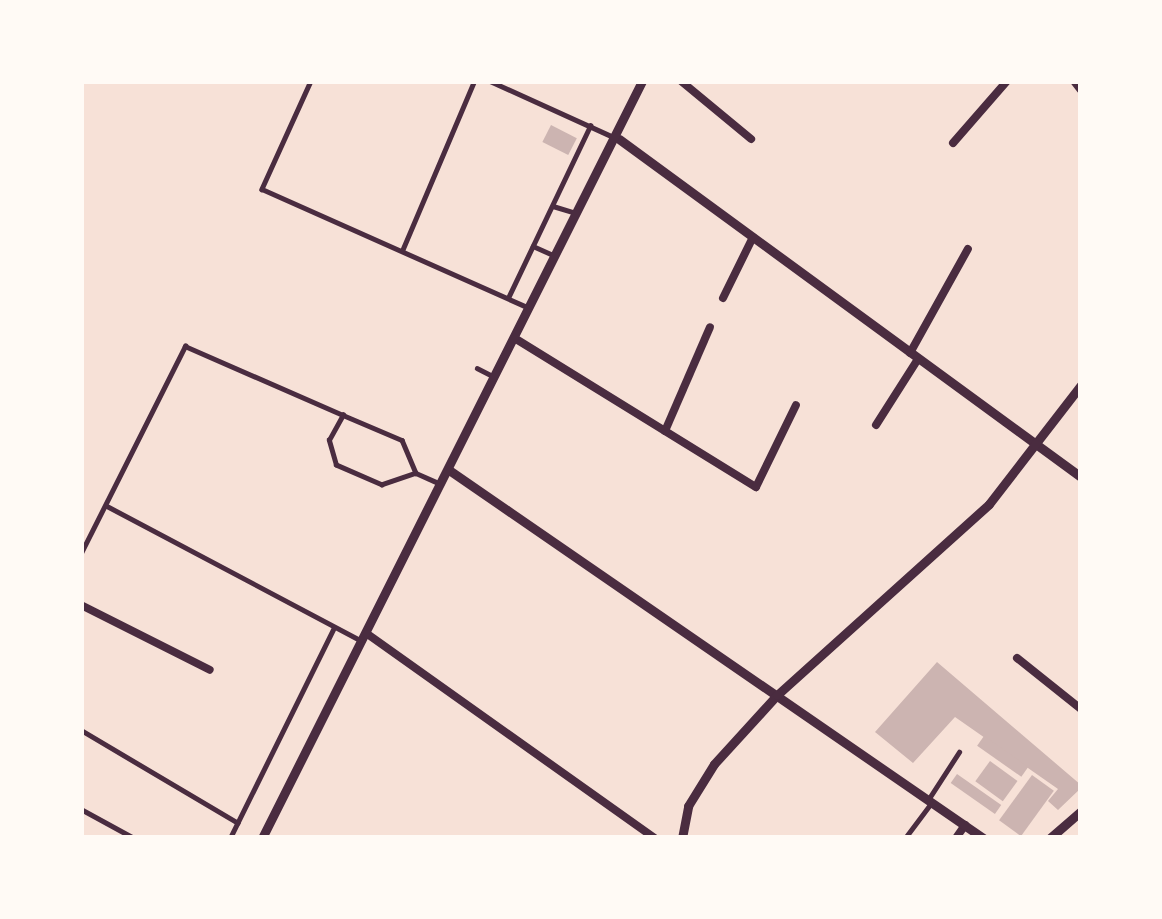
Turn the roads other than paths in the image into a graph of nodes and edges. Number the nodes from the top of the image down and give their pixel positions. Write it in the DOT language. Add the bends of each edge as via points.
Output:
graph roads {
  1 [pos="311,81"];
  2 [pos="474,81"];
  3 [pos="490,81"];
  4 [pos="642,81"];
  5 [pos="681,81"];
  6 [pos="1007,81"];
  7 [pos="1073,81"];
  8 [pos="1081,90"];
  9 [pos="590,126"];
  10 [pos="619,139"];
  11 [pos="751,139"];
  12 [pos="953,143"];
  13 [pos="553,206"];
  14 [pos="580,215"];
  15 [pos="753,237"];
  16 [pos="533,246"];
  17 [pos="968,249"];
  18 [pos="402,251"];
  19 [pos="558,258"];
  20 [pos="508,298"];
  21 [pos="723,298"];
  22 [pos="531,309"];
  23 [pos="710,328"];
  24 [pos="516,339"];
  25 [pos="914,356"];
  26 [pos="477,368"];
  27 [pos="496,377"];
  28 [pos="1081,386"];
  29 [pos="796,405"];
  30 [pos="343,415"];
  31 [pos="876,424"];
  32 [pos="664,431"];
  33 [pos="1040,446"];
  34 [pos="449,470"];
  35 [pos="416,472"];
  36 [pos="1081,477"];
  37 [pos="442,484"];
  38 [pos="106,505"];
  39 [pos="81,553"];
  40 [pos="81,605"];
  41 [pos="335,626"];
  42 [pos="364,637"];
  43 [pos="1017,658"];
  44 [pos="210,670"];
  45 [pos="777,695"];
  46 [pos="1081,709"];
  47 [pos="81,730"];
  48 [pos="959,752"];
  49 [pos="930,801"];
  50 [pos="81,809"];
  51 [pos="1081,811"];
  52 [pos="238,823"];
  53 [pos="965,826"];
  54 [pos="134,838"];
  55 [pos="230,838"];
  56 [pos="262,838"];
  57 [pos="654,838"];
  58 [pos="682,838"];
  59 [pos="905,838"];
  60 [pos="956,838"];
  61 [pos="983,838"];
  62 [pos="1050,838"];
  1 -- 18 [label="lane" via="262,189"];
  2 -- 18 [label="lane"];
  3 -- 9 [label="lane"];
  4 -- 10 [label="street"];
  5 -- 11 [label="street"];
  6 -- 12 [label="street"];
  7 -- 8 [label="street"];
  9 -- 10 [label="lane"];
  9 -- 13 [label="lane"];
  10 -- 14 [label="street"];
  10 -- 15 [label="street"];
  13 -- 14 [label="lane"];
  13 -- 16 [label="lane"];
  14 -- 19 [label="street"];
  15 -- 21 [label="street"];
  15 -- 25 [label="street"];
  16 -- 19 [label="lane"];
  16 -- 20 [label="lane"];
  17 -- 25 [label="street"];
  18 -- 20 [label="lane"];
  19 -- 22 [label="street"];
  20 -- 22 [label="lane"];
  22 -- 24 [label="street"];
  23 -- 32 [label="street"];
  24 -- 27 [label="street"];
  24 -- 32 [label="street"];
  25 -- 31 [label="street"];
  25 -- 33 [label="street"];
  26 -- 27 [label="lane"];
  27 -- 34 [label="street"];
  28 -- 33 [label="street"];
  29 -- 32 [label="street" via="756,487"];
  30 -- 35 [label="lane" via="402,440"];
  30 -- 35 [label="lane" via="328,440 336,465 382,485"];
  30 -- 38 [label="lane" via="185,346"];
  33 -- 36 [label="street"];
  33 -- 45 [label="street" via="989,504"];
  34 -- 37 [label="street"];
  34 -- 45 [label="street"];
  35 -- 37 [label="lane"];
  37 -- 42 [label="street"];
  38 -- 39 [label="lane"];
  38 -- 41 [label="lane"];
  40 -- 44 [label="street"];
  41 -- 42 [label="lane"];
  41 -- 52 [label="lane"];
  42 -- 56 [label="street"];
  42 -- 57 [label="street"];
  43 -- 46 [label="street"];
  45 -- 49 [label="street"];
  45 -- 58 [label="street" via="714,764 688,806"];
  47 -- 52 [label="lane"];
  48 -- 49 [label="lane"];
  49 -- 53 [label="street"];
  49 -- 59 [label="lane"];
  50 -- 54 [label="lane"];
  51 -- 62 [label="street"];
  52 -- 55 [label="lane"];
  53 -- 60 [label="street"];
  53 -- 61 [label="street"];
}
